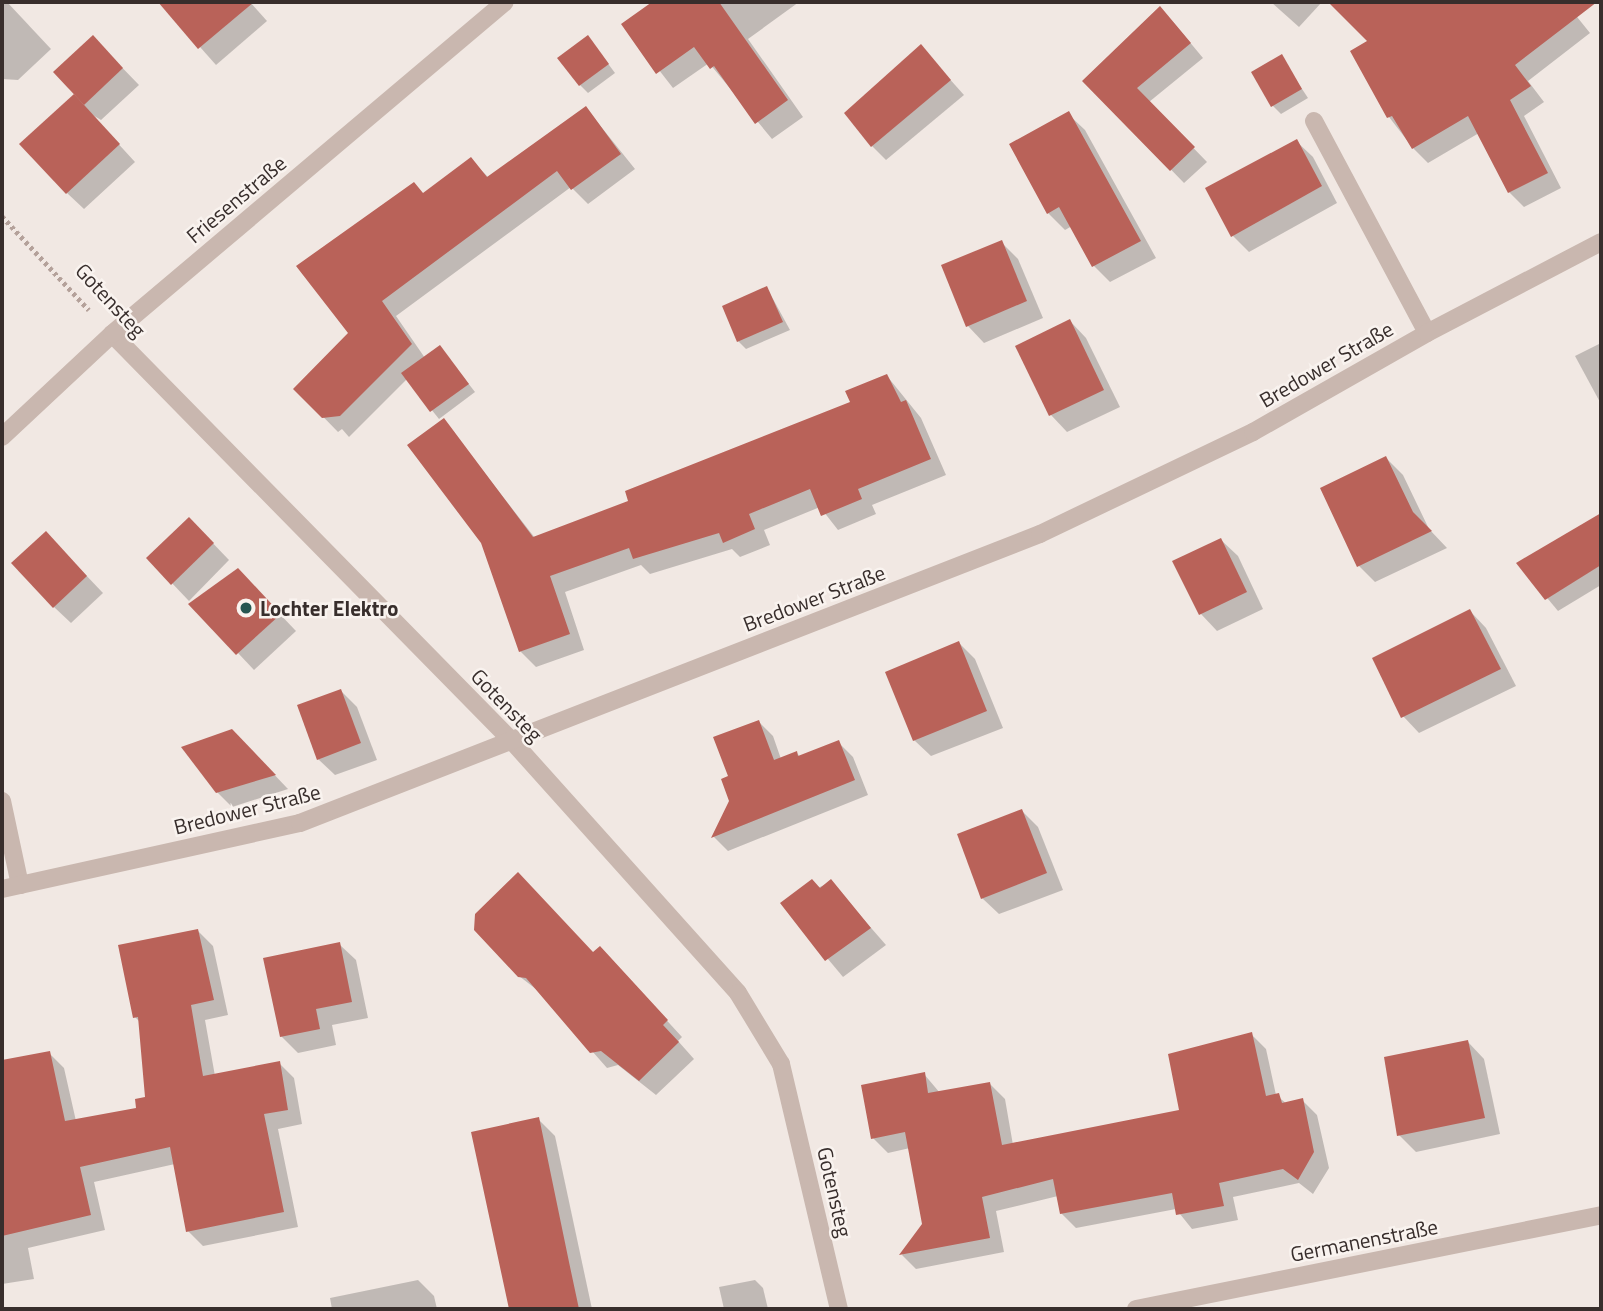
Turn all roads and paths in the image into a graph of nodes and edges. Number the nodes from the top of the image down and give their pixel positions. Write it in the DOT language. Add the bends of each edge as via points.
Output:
graph roads {
  1 [pos="505,2"];
  2 [pos="1314,121"];
  3 [pos="2,216"];
  4 [pos="1601,242"];
  5 [pos="1427,332"];
  6 [pos="111,334"];
  7 [pos="2,437"];
  8 [pos="512,741"];
  9 [pos="2,801"];
  10 [pos="20,885"];
  11 [pos="2,889"];
  12 [pos="1601,1215"];
  13 [pos="839,1309"];
  14 [pos="1136,1309"];
  1 -- 6 [label="street, Friesenstraße"];
  2 -- 5 [label="street"];
  3 -- 6 [label="path, Gotensteg"];
  4 -- 5 [label="street, Bredower Straße"];
  5 -- 8 [label="street, Bredower Straße" via="1254,432 1040,534"];
  6 -- 7 [label="street, Friesenstraße"];
  6 -- 8 [label="street, Gotensteg"];
  8 -- 10 [label="street, Bredower Straße" via="300,823"];
  8 -- 13 [label="street, Gotensteg" via="738,993 781,1064"];
  9 -- 10 [label="street"];
  10 -- 11 [label="street, Bredower Straße"];
  12 -- 14 [label="street, Germanenstraße"];
}
